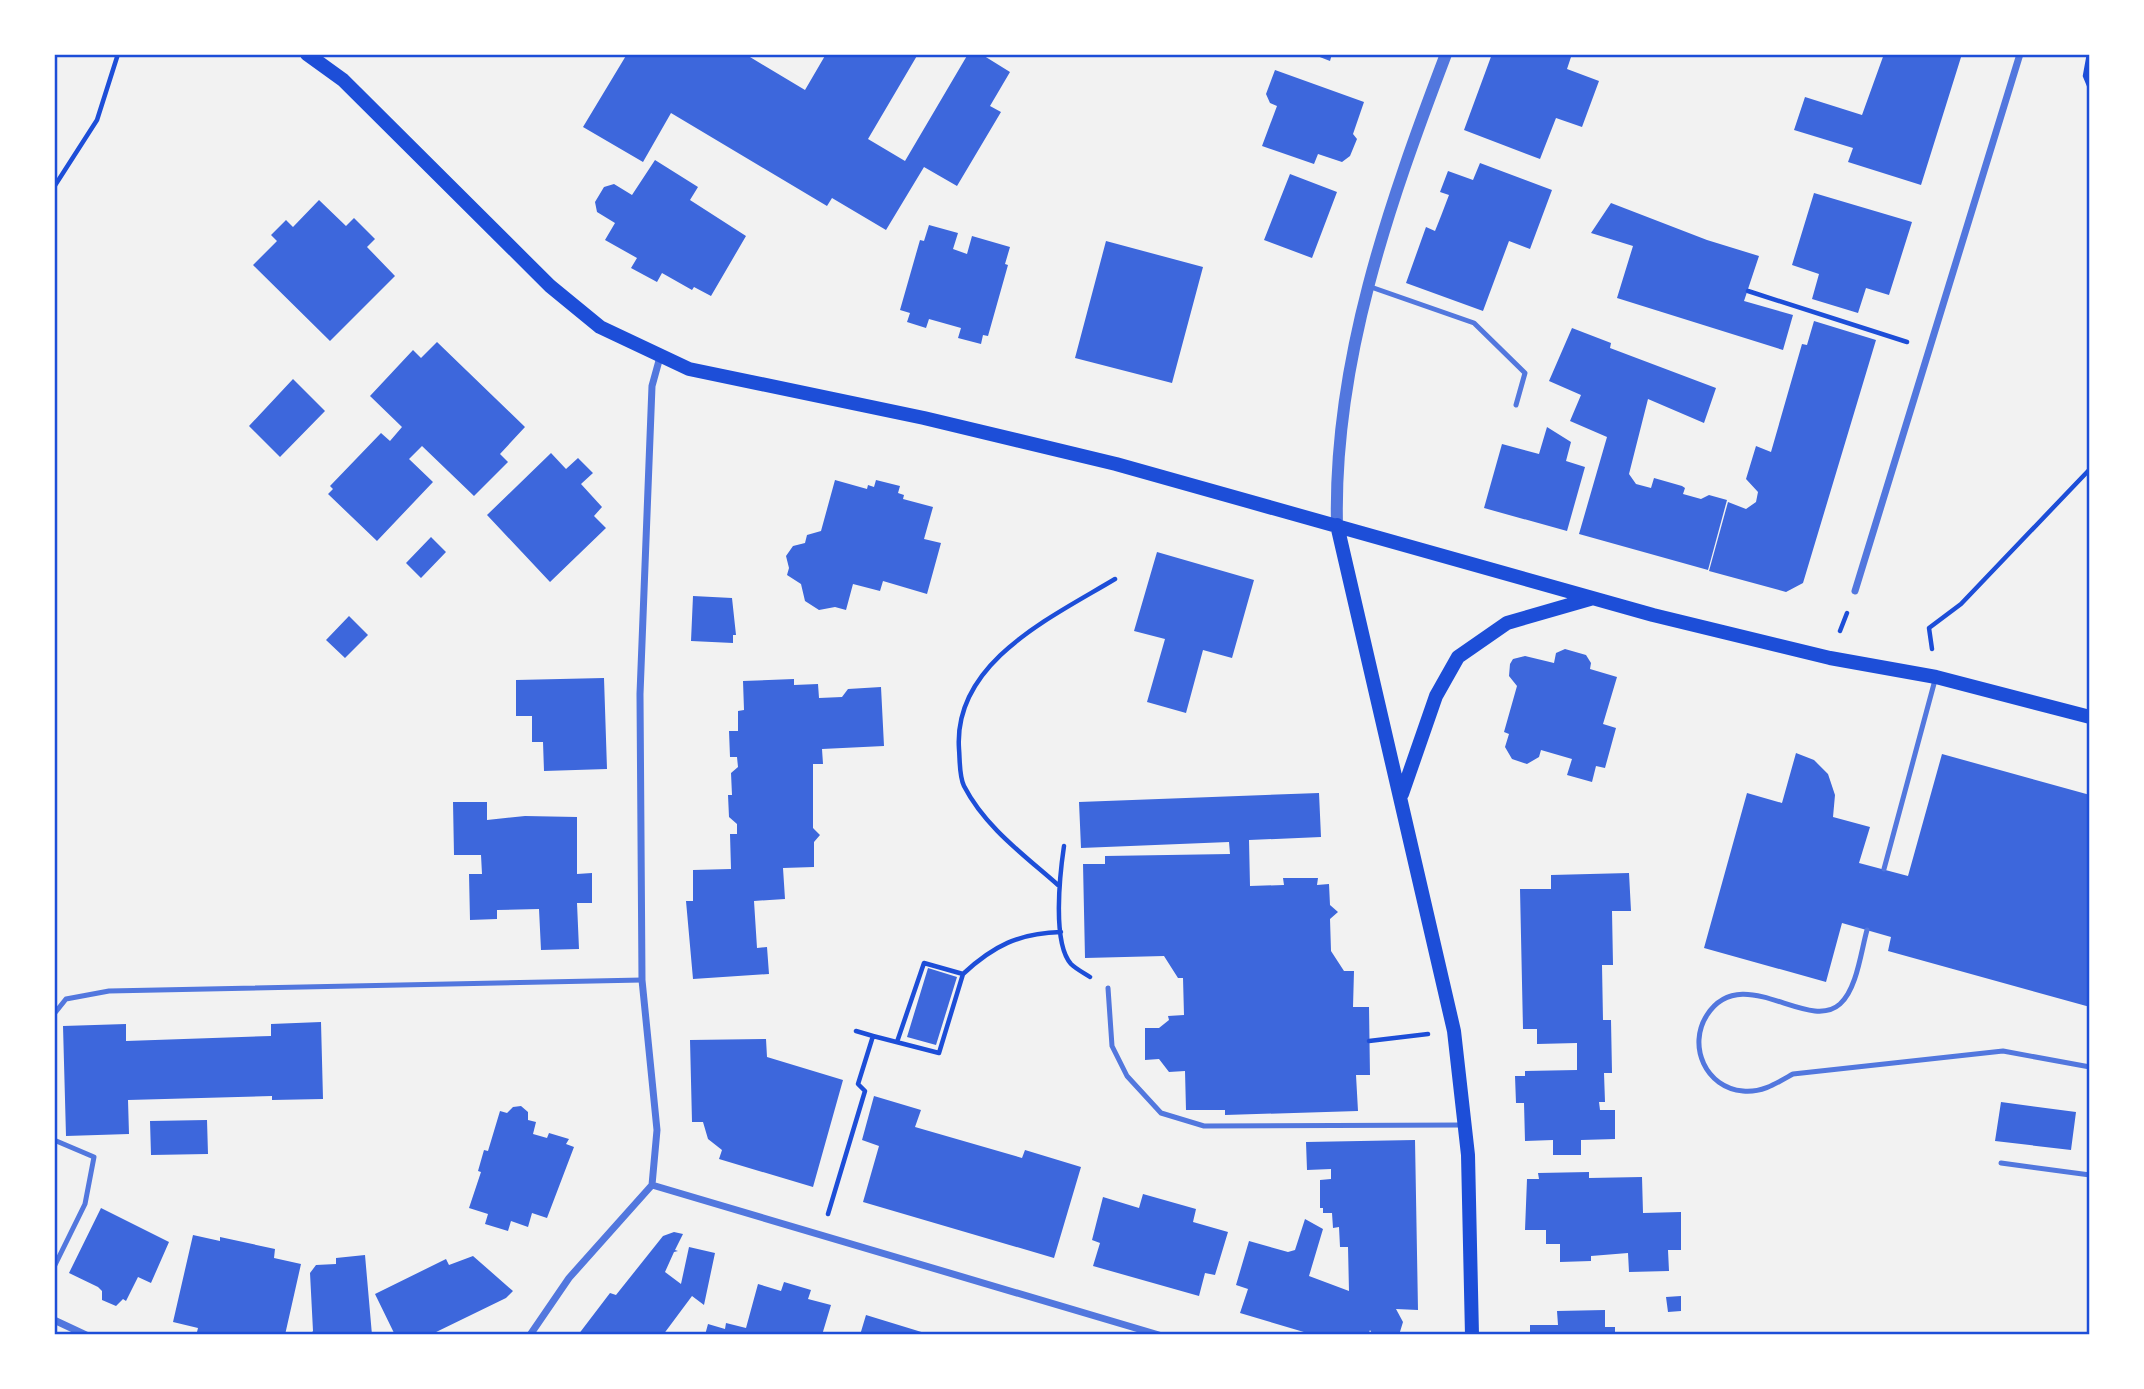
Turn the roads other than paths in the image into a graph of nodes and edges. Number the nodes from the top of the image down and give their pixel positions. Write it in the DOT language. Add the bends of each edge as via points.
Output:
graph roads {
  1 [pos="307,54"];
  2 [pos="1447,54"];
  3 [pos="2020,54"];
  4 [pos="1368,286"];
  5 [pos="660,357"];
  6 [pos="1516,405"];
  7 [pos="1337,525"];
  8 [pos="1854,591"];
  9 [pos="1591,598"];
  10 [pos="1936,677"];
  11 [pos="2090,717"];
  12 [pos="1401,796"];
  13 [pos="1884,869"];
  14 [pos="1867,929"];
  15 [pos="642,980"];
  16 [pos="1108,988"];
  17 [pos="54,1014"];
  18 [pos="2090,1067"];
  19 [pos="1465,1125"];
  20 [pos="54,1140"];
  21 [pos="2001,1163"];
  22 [pos="2090,1175"];
  23 [pos="652,1185"];
  24 [pos="54,1267"];
  25 [pos="54,1320"];
  26 [pos="86,1335"];
  27 [pos="530,1335"];
  28 [pos="1159,1335"];
  29 [pos="1472,1335"];
  1 -- 5 [label="main road" via="343,80 550,286 600,327"];
  2 -- 4 [label="street"];
  3 -- 8 [label="street"];
  4 -- 6 [label="lane" via="1474,323 1525,373"];
  4 -- 7 [label="street" via="1345,398 1336,475"];
  5 -- 7 [label="main road" via="749,384 924,418 1116,464"];
  5 -- 15 [label="street" via="652,386 640,694"];
  7 -- 9 [label="main road"];
  7 -- 12 [label="main road"];
  9 -- 10 [label="main road" via="1830,658"];
  9 -- 12 [label="main road" via="1507,623 1458,657 1436,696"];
  10 -- 11 [label="main road"];
  10 -- 13 [label="lane"];
  12 -- 19 [label="main road" via="1454,1031"];
  14 -- 18 [label="lane" via="1848,994 1839,1006 1816,1010 1748,994 1714,1006 1697,1042 1700,1058 1712,1076 1727,1087 1744,1091 1766,1089 1793,1074 2003,1051"];
  15 -- 17 [label="lane" via="109,991 66,999"];
  15 -- 23 [label="street" via="657,1130"];
  16 -- 19 [label="lane" via="1112,1046 1127,1076 1161,1113 1204,1126"];
  19 -- 29 [label="main road"];
  20 -- 24 [label="lane" via="94,1157 85,1204"];
  21 -- 22 [label="lane"];
  23 -- 27 [label="street" via="569,1278"];
  23 -- 28 [label="street"];
  25 -- 26 [label="street"];
}
